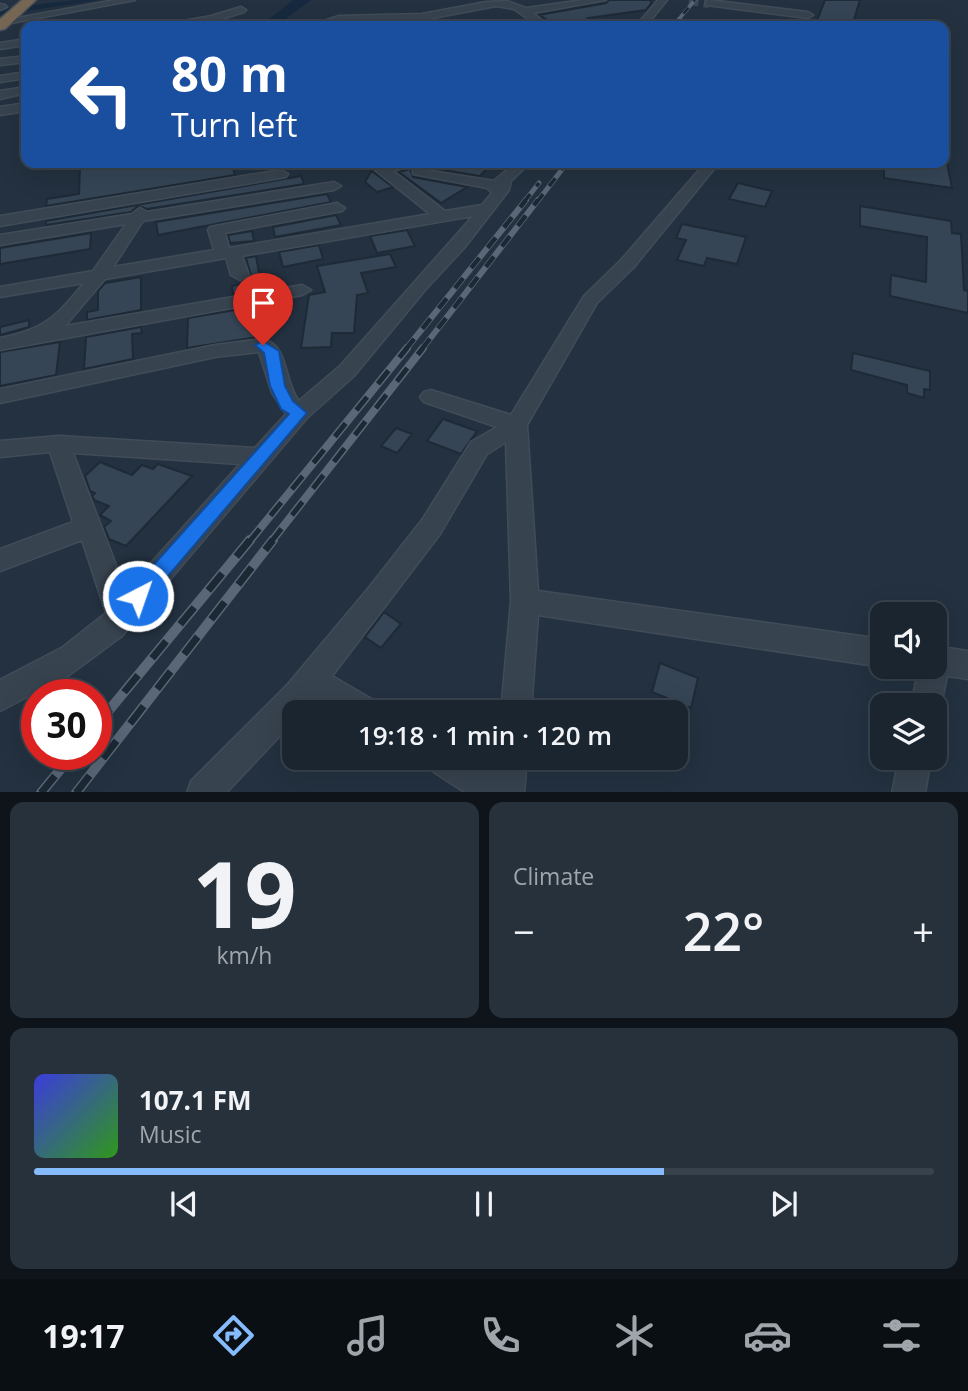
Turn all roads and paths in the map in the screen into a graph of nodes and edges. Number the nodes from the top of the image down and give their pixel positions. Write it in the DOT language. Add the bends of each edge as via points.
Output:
graph roads {
  1 [pos="131,0"];
  2 [pos="541,0"];
  3 [pos="602,0"];
  4 [pos="663,0"];
  5 [pos="709,3"];
  6 [pos="523,7"];
  7 [pos="9,10"];
  8 [pos="241,10"];
  9 [pos="428,16"];
  10 [pos="198,21"];
  11 [pos="338,21"];
  12 [pos="441,21"];
  13 [pos="538,21"];
  14 [pos="645,21"];
  15 [pos="806,21"];
  16 [pos="21,43"];
  17 [pos="0,46"];
  18 [pos="21,60"];
  19 [pos="0,62"];
  20 [pos="21,76"];
  21 [pos="0,79"];
  22 [pos="21,90"];
  23 [pos="0,93"];
  24 [pos="21,108"];
  25 [pos="0,111"];
  26 [pos="401,168"];
  27 [pos="416,168"];
  28 [pos="518,168"];
  29 [pos="708,168"];
  30 [pos="281,174"];
  31 [pos="501,184"];
  32 [pos="334,186"];
  33 [pos="145,198"];
  34 [pos="337,208"];
  35 [pos="481,210"];
  36 [pos="305,214"];
  37 [pos="442,216"];
  38 [pos="138,218"];
  39 [pos="0,220"];
  40 [pos="261,222"];
  41 [pos="317,238"];
  42 [pos="0,240"];
  43 [pos="268,246"];
  44 [pos="228,253"];
  45 [pos="327,256"];
  46 [pos="240,275"];
  47 [pos="98,276"];
  48 [pos="302,290"];
  49 [pos="0,292"];
  50 [pos="25,339"];
  51 [pos="0,344"];
  52 [pos="0,396"];
  53 [pos="430,397"];
  54 [pos="299,413"];
  55 [pos="516,425"];
  56 [pos="59,444"];
  57 [pos="0,449"];
  58 [pos="258,457"];
  59 [pos="87,527"];
  60 [pos="0,560"];
  61 [pos="525,601"];
  62 [pos="121,616"];
  63 [pos="870,651"];
  64 [pos="947,664"];
  65 [pos="968,665"];
  66 [pos="310,680"];
  67 [pos="0,695"];
  68 [pos="344,700"];
  69 [pos="517,700"];
  70 [pos="460,770"];
  71 [pos="510,770"];
  72 [pos="913,770"];
  73 [pos="204,792"];
  74 [pos="495,792"];
  75 [pos="507,792"];
  76 [pos="908,792"];
  1 -- 7 [label="street"];
  2 -- 6 [label="street"];
  3 -- 6 [label="street"];
  4 -- 14 [label="street"];
  5 -- 15 [label="street" via="809,11"];
  6 -- 9 [label="street" via="502,4"];
  6 -- 13 [label="street"];
  8 -- 10 [label="street"];
  9 -- 11 [label="street"];
  9 -- 12 [label="street"];
  16 -- 17 [label="street"];
  18 -- 19 [label="street"];
  20 -- 21 [label="street"];
  22 -- 23 [label="street"];
  24 -- 25 [label="street"];
  26 -- 37 [label="street" via="382,170"];
  27 -- 31 [label="street"];
  28 -- 31 [label="street"];
  29 -- 55 [label="street" via="628,263 590,300"];
  30 -- 33 [label="street"];
  31 -- 35 [label="street" via="505,187"];
  32 -- 38 [label="street"];
  33 -- 38 [label="street"];
  33 -- 39 [label="street"];
  34 -- 36 [label="street"];
  35 -- 37 [label="street"];
  35 -- 54 [label="street" via="459,244 347,371"];
  36 -- 40 [label="street"];
  36 -- 41 [label="street"];
  37 -- 41 [label="street"];
  38 -- 42 [label="street"];
  38 -- 47 [label="street"];
  40 -- 43 [label="street"];
  40 -- 44 [label="street" via="216,230"];
  41 -- 43 [label="street"];
  41 -- 45 [label="street"];
  43 -- 44 [label="street"];
  44 -- 46 [label="street"];
  44 -- 47 [label="street"];
  47 -- 49 [label="street"];
  47 -- 50 [label="street" via="58,323"];
  48 -- 50 [label="street"];
  50 -- 51 [label="street"];
  52 -- 54 [label="street" via="263,345 271,351 287,405"];
  53 -- 55 [label="street"];
  54 -- 58 [label="street"];
  55 -- 61 [label="street"];
  55 -- 66 [label="street" via="480,449 431,527"];
  56 -- 57 [label="street"];
  56 -- 58 [label="street"];
  56 -- 59 [label="street"];
  58 -- 62 [label="street"];
  59 -- 60 [label="street"];
  59 -- 62 [label="street"];
  61 -- 63 [label="street"];
  61 -- 69 [label="street"];
  62 -- 67 [label="street" via="66,663"];
  64 -- 65 [label="street"];
  66 -- 68 [label="street"];
  66 -- 73 [label="street"];
  70 -- 74 [label="street"];
  71 -- 75 [label="street"];
  72 -- 76 [label="street"];
}
